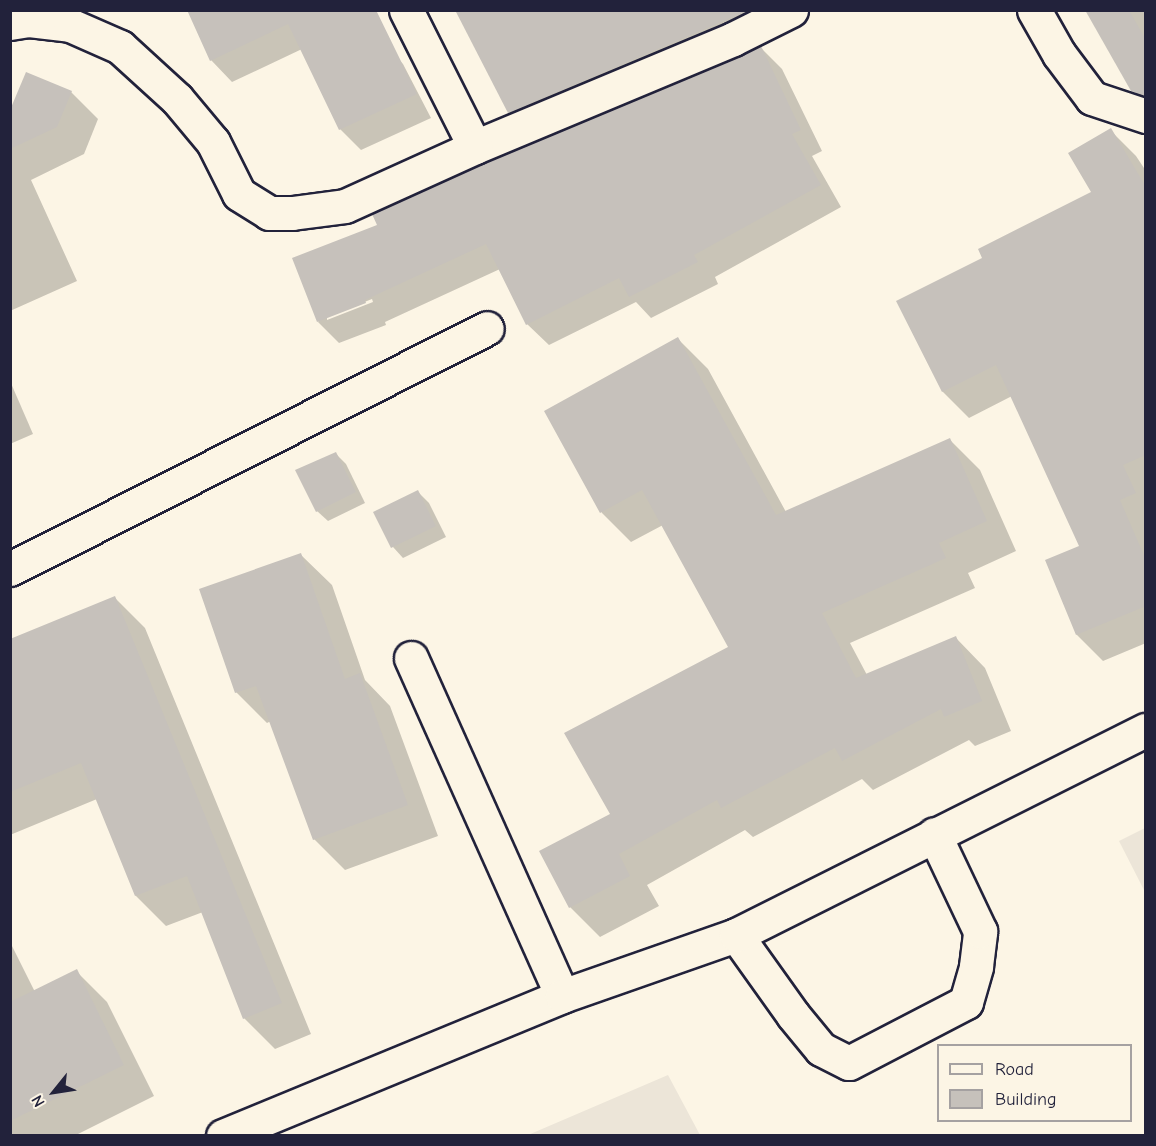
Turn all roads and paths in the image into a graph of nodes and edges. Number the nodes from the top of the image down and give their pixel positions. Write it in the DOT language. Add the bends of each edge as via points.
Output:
graph roads {
  1 [pos="406,10"];
  2 [pos="790,10"];
  3 [pos="1034,10"];
  4 [pos="10,23"];
  5 [pos="1146,116"];
  6 [pos="475,147"];
  7 [pos="487,328"];
  8 [pos="10,569"];
  9 [pos="411,658"];
  10 [pos="1146,730"];
  11 [pos="934,834"];
  12 [pos="736,935"];
  13 [pos="562,996"];
  14 [pos="223,1136"];
  1 -- 6 [label="street"];
  2 -- 6 [label="street" via="733,39"];
  3 -- 5 [label="street" via="1059,54 1092,98"];
  4 -- 6 [label="street" via="29,20 70,25 120,46 177,99 213,142 239,194 269,213 345,206"];
  7 -- 8 [label="street"];
  9 -- 13 [label="street"];
  10 -- 11 [label="street"];
  11 -- 12 [label="street"];
  11 -- 12 [label="street" via="980,931 966,1002 849,1063 821,1049"];
  12 -- 13 [label="street"];
  13 -- 14 [label="street"];
}
